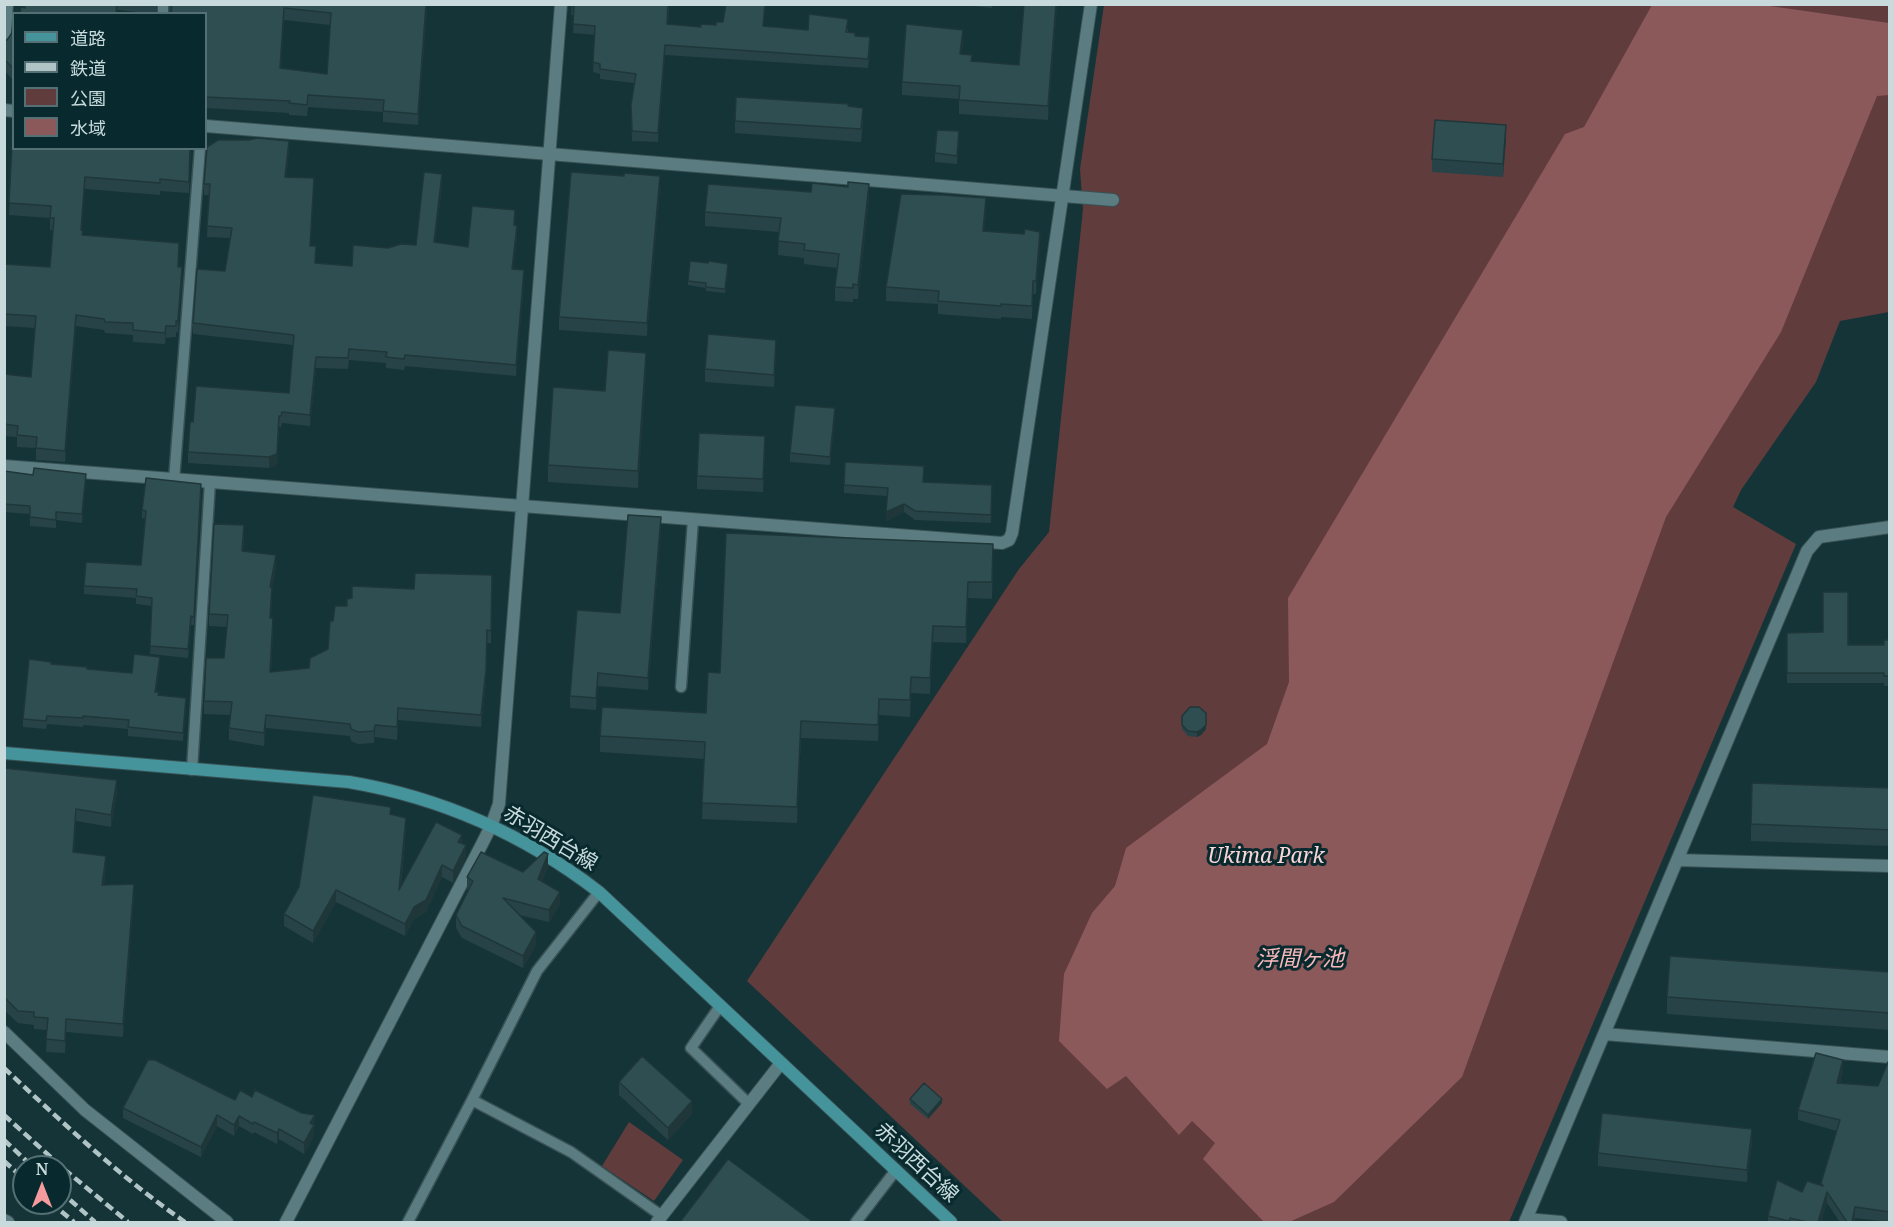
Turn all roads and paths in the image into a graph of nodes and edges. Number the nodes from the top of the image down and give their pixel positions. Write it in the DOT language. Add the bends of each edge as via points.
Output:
graph roads {
  1 [pos="8,4"];
  2 [pos="561,4"];
  3 [pos="1091,4"];
  4 [pos="4,44"];
  5 [pos="207,126"];
  6 [pos="200,150"];
  7 [pos="550,154"];
  8 [pos="1064,196"];
  9 [pos="1113,200"];
  10 [pos="4,466"];
  11 [pos="174,480"];
  12 [pos="210,482"];
  13 [pos="521,507"];
  14 [pos="693,520"];
  15 [pos="1890,527"];
  16 [pos="681,687"];
  17 [pos="4,753"];
  18 [pos="192,770"];
  19 [pos="492,826"];
  20 [pos="1677,860"];
  21 [pos="1890,866"];
  22 [pos="599,892"];
  23 [pos="720,1006"];
  24 [pos="4,1032"];
  25 [pos="1604,1034"];
  26 [pos="1890,1057"];
  27 [pos="781,1063"];
  28 [pos="472,1100"];
  29 [pos="749,1104"];
  30 [pos="896,1170"];
  31 [pos="660,1219"];
  32 [pos="1525,1221"];
  33 [pos="227,1222"];
  34 [pos="286,1222"];
  35 [pos="408,1222"];
  36 [pos="856,1222"];
  37 [pos="951,1222"];
  38 [pos="1561,1222"];
  1 -- 4 [label="street"];
  2 -- 7 [label="street"];
  3 -- 8 [label="street"];
  5 -- 7 [label="street"];
  6 -- 11 [label="lane"];
  7 -- 8 [label="street"];
  7 -- 13 [label="street"];
  8 -- 9 [label="street"];
  8 -- 14 [label="street" via="1009,540 1002,543"];
  10 -- 11 [label="street"];
  11 -- 12 [label="street"];
  12 -- 13 [label="street"];
  12 -- 18 [label="lane"];
  13 -- 14 [label="street"];
  13 -- 19 [label="street" via="499,804"];
  14 -- 16 [label="lane"];
  15 -- 20 [label="street" via="1819,537 1807,551"];
  17 -- 18 [label="main road, 赤羽西台線"];
  18 -- 19 [label="main road, 赤羽西台線" via="310,778 388,789"];
  19 -- 22 [label="main road, 赤羽西台線" via="548,855"];
  19 -- 34 [label="street"];
  20 -- 21 [label="street"];
  20 -- 25 [label="street"];
  22 -- 23 [label="main road, 赤羽西台線"];
  22 -- 28 [label="lane" via="537,971"];
  23 -- 27 [label="main road, 赤羽西台線"];
  23 -- 29 [label="lane" via="691,1048"];
  24 -- 33 [label="street" via="85,1110"];
  25 -- 26 [label="street"];
  25 -- 32 [label="street"];
  27 -- 29 [label="street"];
  27 -- 30 [label="main road, 赤羽西台線"];
  28 -- 31 [label="lane" via="571,1152"];
  28 -- 35 [label="lane"];
  29 -- 31 [label="street"];
  30 -- 36 [label="lane"];
  30 -- 37 [label="main road, 赤羽西台線"];
  32 -- 38 [label="street"];
}
